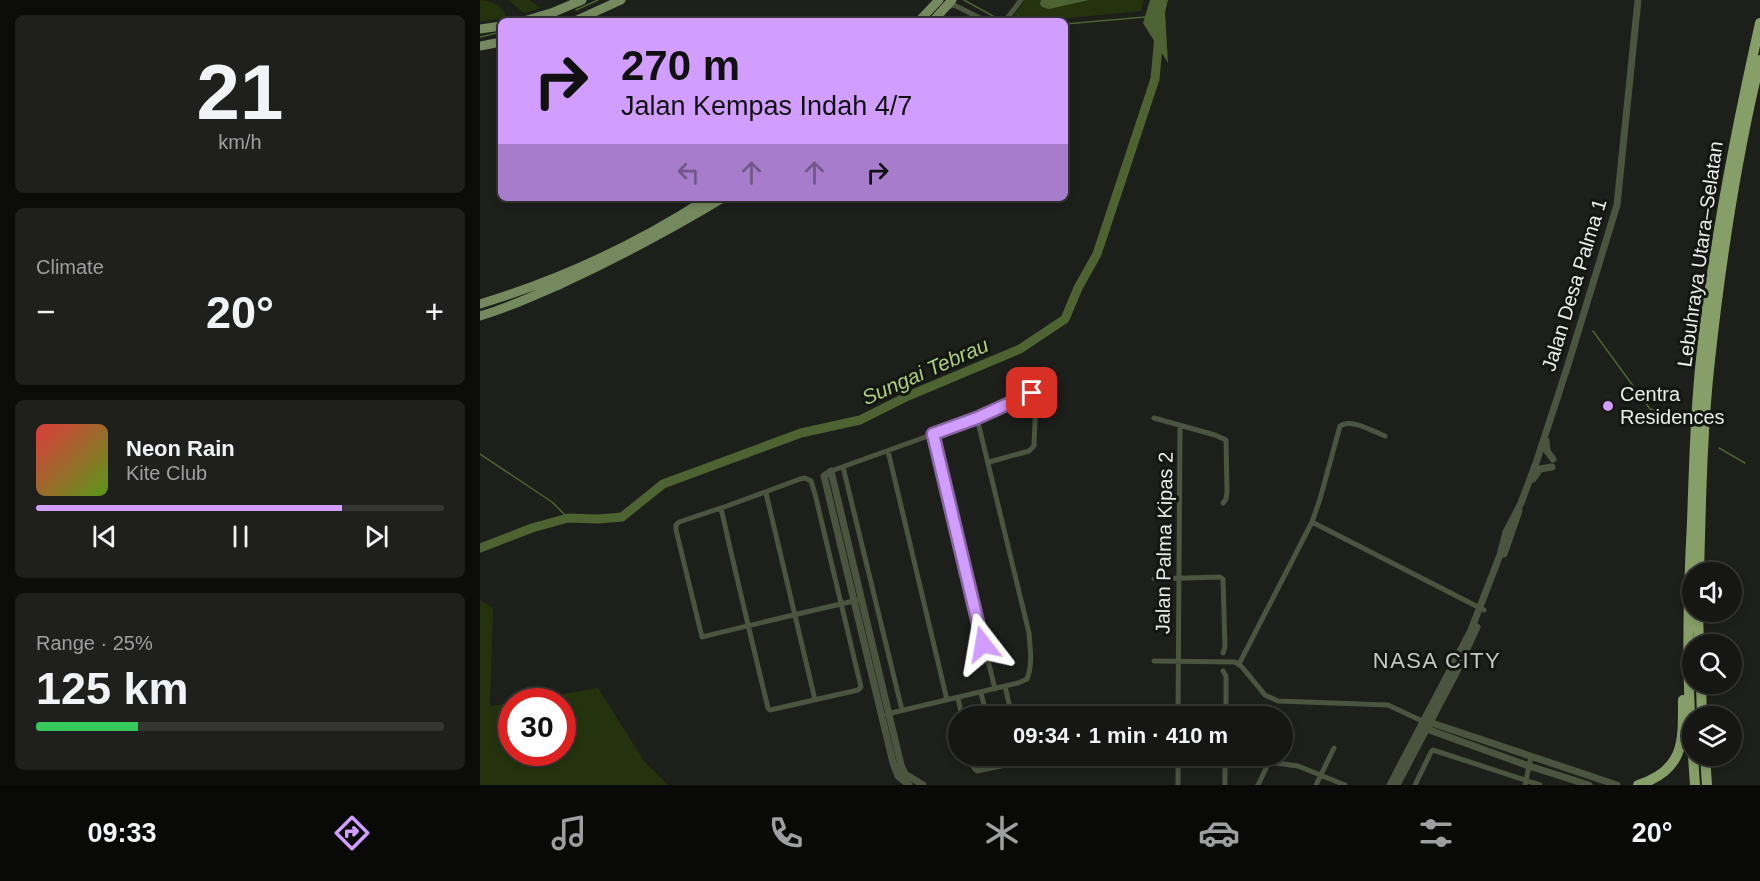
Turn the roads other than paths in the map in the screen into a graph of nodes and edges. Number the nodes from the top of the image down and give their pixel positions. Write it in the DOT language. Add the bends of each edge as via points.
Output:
graph roads {
  1 [pos="582,0"];
  2 [pos="621,0"];
  3 [pos="926,0"];
  4 [pos="938,0"];
  5 [pos="1021,0"];
  6 [pos="1638,0"];
  7 [pos="950,3"];
  8 [pos="534,18"];
  9 [pos="582,18"];
  10 [pos="921,18"];
  11 [pos="922,18"];
  12 [pos="936,18"];
  13 [pos="980,18"];
  14 [pos="1008,18"];
  15 [pos="1760,23"];
  16 [pos="498,26"];
  17 [pos="480,29"];
  18 [pos="498,43"];
  19 [pos="480,46"];
  20 [pos="1760,60"];
  21 [pos="703,201"];
  22 [pos="718,201"];
  23 [pos="480,304"];
  24 [pos="480,316"];
  25 [pos="977,418"];
  26 [pos="1154,418"];
  27 [pos="1180,426"];
  28 [pos="1548,426"];
  29 [pos="933,434"];
  30 [pos="1384,436"];
  31 [pos="888,451"];
  32 [pos="989,462"];
  33 [pos="843,467"];
  34 [pos="831,471"];
  35 [pos="1527,487"];
  36 [pos="766,493"];
  37 [pos="1223,503"];
  38 [pos="721,508"];
  39 [pos="1312,522"];
  40 [pos="1694,562"];
  41 [pos="1695,562"];
  42 [pos="1179,578"];
  43 [pos="1154,579"];
  44 [pos="861,599"];
  45 [pos="853,601"];
  46 [pos="841,604"];
  47 [pos="1482,609"];
  48 [pos="795,615"];
  49 [pos="1684,622"];
  50 [pos="1692,622"];
  51 [pos="748,626"];
  52 [pos="1223,653"];
  53 [pos="1154,661"];
  54 [pos="1178,662"];
  55 [pos="1239,664"];
  56 [pos="1223,671"];
  57 [pos="1005,686"];
  58 [pos="995,689"];
  59 [pos="981,693"];
  60 [pos="958,698"];
  61 [pos="815,700"];
  62 [pos="947,700"];
  63 [pos="960,706"];
  64 [pos="984,706"];
  65 [pos="1010,706"];
  66 [pos="1178,706"];
  67 [pos="1226,706"];
  68 [pos="1690,706"];
  69 [pos="902,710"];
  70 [pos="886,714"];
  71 [pos="1424,724"];
  72 [pos="1334,748"];
  73 [pos="1531,757"];
  74 [pos="1293,765"];
  75 [pos="974,766"];
  76 [pos="1001,766"];
  77 [pos="1178,766"];
  78 [pos="1226,766"];
  79 [pos="1267,766"];
  80 [pos="1529,766"];
  81 [pos="1694,766"];
  82 [pos="1706,766"];
  83 [pos="1322,774"];
  84 [pos="1525,783"];
  85 [pos="909,785"];
  86 [pos="922,785"];
  87 [pos="1178,785"];
  88 [pos="1225,785"];
  89 [pos="1258,785"];
  90 [pos="1316,785"];
  91 [pos="1345,785"];
  92 [pos="1390,785"];
  93 [pos="1397,785"];
  94 [pos="1415,785"];
  95 [pos="1540,785"];
  96 [pos="1589,785"];
  97 [pos="1617,785"];
  98 [pos="1638,785"];
  99 [pos="1695,785"];
  100 [pos="1707,785"];
  1 -- 8 [label="main road"];
  2 -- 9 [label="main road"];
  3 -- 10 [label="main road"];
  4 -- 7 [label="main road"];
  4 -- 11 [label="main road"];
  5 -- 14 [label="street"];
  6 -- 28 [label="street, Jalan Desa Palma 1" via="1617,205"];
  7 -- 12 [label="main road"];
  7 -- 13 [label="street"];
  15 -- 40 [label="highway, Lebuhraya Utara–Selatan" via="1740,110 1709,294 1700,372"];
  16 -- 17 [label="main road"];
  18 -- 19 [label="main road"];
  20 -- 41 [label="highway, Lebuhraya Utara–Selatan" via="1728,225 1710,361"];
  21 -- 23 [label="main road" via="598,257"];
  22 -- 24 [label="main road" via="619,258"];
  25 -- 29 [label="street"];
  25 -- 32 [label="street"];
  25 -- 32 [label="street" via="1032,393 1036,397 1034,447"];
  26 -- 27 [label="street"];
  27 -- 37 [label="street" via="1226,440 1227,491"];
  27 -- 42 [label="street, Jalan Palma Kipas 2"];
  28 -- 35 [label="street, Jalan Desa Palma 1"];
  28 -- 35 [label="street" via="1546,447 1552,463 1540,469"];
  29 -- 31 [label="street"];
  29 -- 58 [label="street"];
  30 -- 39 [label="street" via="1350,423 1340,426"];
  31 -- 33 [label="street"];
  31 -- 62 [label="street"];
  32 -- 57 [label="street" via="1031,656 1027,679"];
  33 -- 34 [label="street"];
  33 -- 69 [label="street"];
  34 -- 44 [label="street"];
  34 -- 45 [label="street" via="824,476"];
  35 -- 47 [label="street, Jalan Desa Palma 1"];
  36 -- 38 [label="street"];
  36 -- 46 [label="street" via="805,478 811,481"];
  36 -- 48 [label="street"];
  38 -- 51 [label="street"];
  38 -- 51 [label="street" via="679,522 675,530 702,637"];
  39 -- 47 [label="street"];
  39 -- 55 [label="street"];
  42 -- 43 [label="street"];
  42 -- 52 [label="street" via="1223,579"];
  42 -- 54 [label="street, Jalan Palma Kipas 2"];
  44 -- 45 [label="street"];
  44 -- 70 [label="street"];
  45 -- 46 [label="street"];
  45 -- 70 [label="street"];
  46 -- 48 [label="street"];
  46 -- 61 [label="street" via="861,687"];
  47 -- 71 [label="street, Jalan Desa Palma 1" via="1473,638"];
  48 -- 51 [label="street"];
  48 -- 61 [label="street"];
  49 -- 98 [label="highway" via="1681,746 1668,770"];
  50 -- 68 [label="highway, Lebuhraya Utara–Selatan"];
  51 -- 61 [label="street" via="770,710"];
  53 -- 54 [label="street"];
  54 -- 55 [label="street"];
  54 -- 66 [label="street, Jalan Palma Kipas 2"];
  55 -- 71 [label="street" via="1265,695 1278,700 1388,705"];
  56 -- 67 [label="street"];
  57 -- 58 [label="street"];
  57 -- 65 [label="street"];
  58 -- 59 [label="street"];
  59 -- 60 [label="street"];
  59 -- 64 [label="street"];
  60 -- 62 [label="street"];
  60 -- 63 [label="street"];
  62 -- 69 [label="street"];
  69 -- 70 [label="street"];
  70 -- 85 [label="street" via="895,771"];
  70 -- 86 [label="street" via="902,769"];
  71 -- 73 [label="street"];
  71 -- 80 [label="street"];
  71 -- 92 [label="street"];
  71 -- 93 [label="street"];
  72 -- 83 [label="street"];
  73 -- 80 [label="street"];
  73 -- 97 [label="street"];
  74 -- 83 [label="street"];
  75 -- 76 [label="street" via="977,771"];
  77 -- 87 [label="street"];
  78 -- 88 [label="street"];
  79 -- 89 [label="street"];
  80 -- 84 [label="street"];
  80 -- 96 [label="street"];
  81 -- 99 [label="highway"];
  82 -- 100 [label="highway"];
  83 -- 90 [label="street"];
  83 -- 91 [label="street"];
  84 -- 94 [label="street" via="1433,750"];
  84 -- 95 [label="street"];
}
